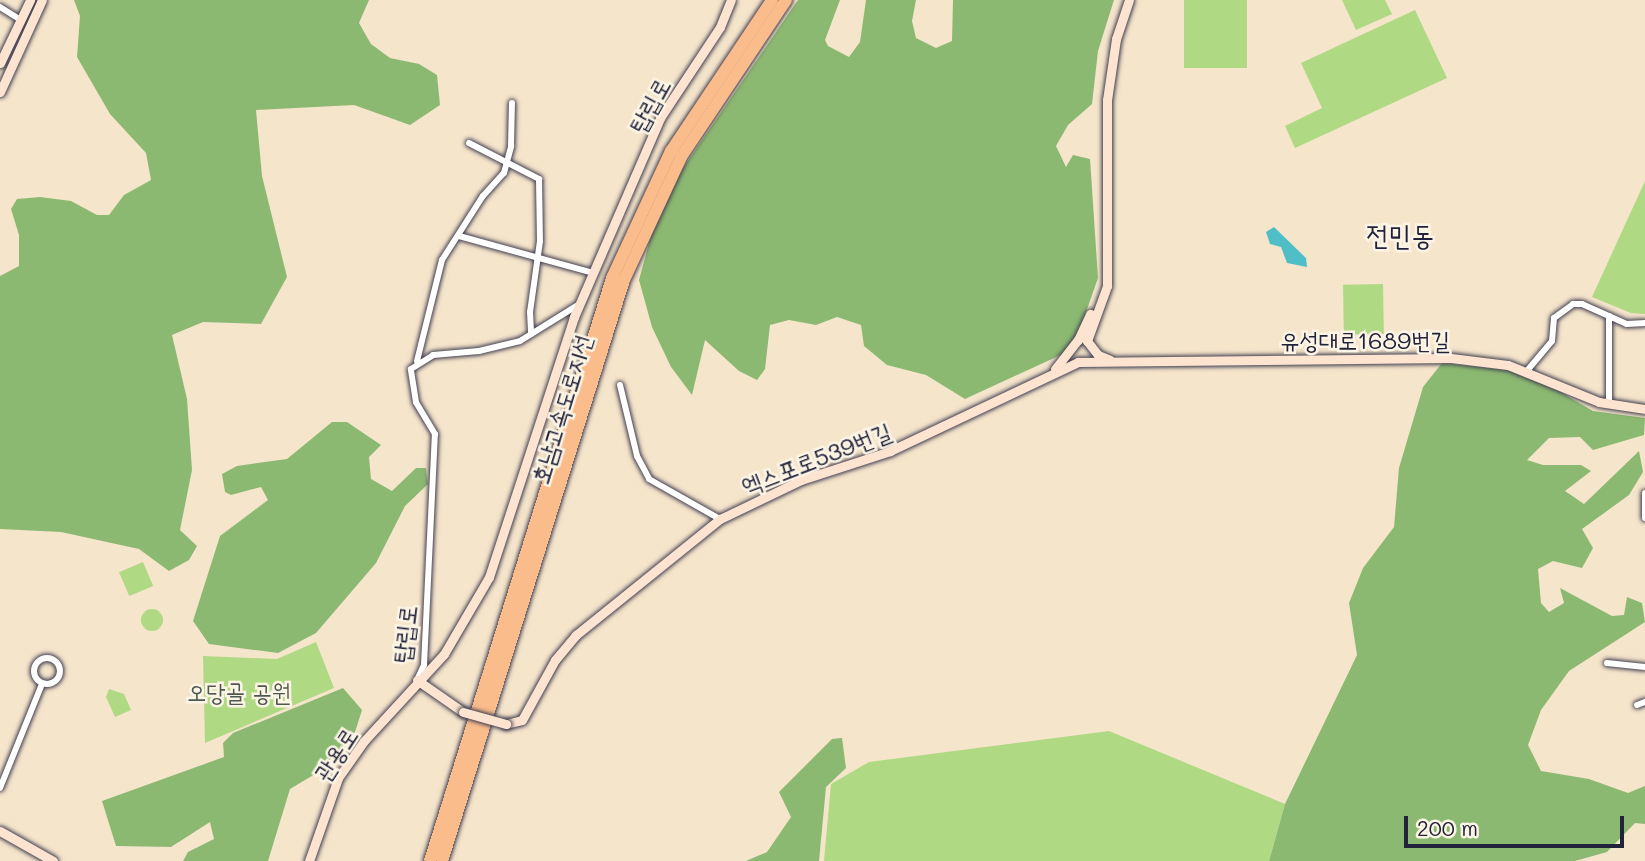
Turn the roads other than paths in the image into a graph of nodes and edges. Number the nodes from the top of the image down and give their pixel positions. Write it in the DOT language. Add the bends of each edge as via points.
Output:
graph roads {
  1 [pos="30,0"];
  2 [pos="43,0"];
  3 [pos="731,0"];
  4 [pos="772,0"];
  5 [pos="786,0"];
  6 [pos="1129,0"];
  7 [pos="0,7"];
  8 [pos="20,20"];
  9 [pos="0,64"];
  10 [pos="0,92"];
  11 [pos="512,103"];
  12 [pos="469,143"];
  13 [pos="508,161"];
  14 [pos="459,236"];
  15 [pos="538,256"];
  16 [pos="593,273"];
  17 [pos="580,304"];
  18 [pos="1609,316"];
  19 [pos="1645,323"];
  20 [pos="531,334"];
  21 [pos="1082,341"];
  22 [pos="1070,350"];
  23 [pos="1093,351"];
  24 [pos="417,361"];
  25 [pos="1083,361"];
  26 [pos="1114,361"];
  27 [pos="1526,372"];
  28 [pos="1048,375"];
  29 [pos="620,385"];
  30 [pos="1609,404"];
  31 [pos="1645,409"];
  32 [pos="1645,493"];
  33 [pos="1645,518"];
  34 [pos="720,519"];
  35 [pos="1607,663"];
  36 [pos="1645,667"];
  37 [pos="417,680"];
  38 [pos="42,684"];
  39 [pos="1645,702"];
  40 [pos="1637,705"];
  41 [pos="0,788"];
  42 [pos="0,831"];
  43 [pos="53,861"];
  44 [pos="309,861"];
  45 [pos="430,861"];
  46 [pos="442,861"];
  1 -- 8 [label="street"];
  2 -- 10 [label="street"];
  3 -- 16 [label="street, 탑립로" via="720,27 660,118"];
  4 -- 45 [label="highway, 호남고속도로지선" via="671,151 612,278"];
  5 -- 46 [label="highway, 호남고속도로지선" via="681,157 624,280"];
  6 -- 21 [label="street" via="1116,39 1107,100 1107,278"];
  7 -- 8 [label="street"];
  8 -- 9 [label="street"];
  11 -- 13 [label="street"];
  12 -- 13 [label="street"];
  13 -- 14 [label="street, 탑립로"];
  13 -- 15 [label="street" via="539,179"];
  14 -- 15 [label="street"];
  14 -- 24 [label="street, 탑립로" via="442,260"];
  15 -- 16 [label="street"];
  15 -- 20 [label="street"];
  16 -- 17 [label="street, 탑립로"];
  17 -- 20 [label="street"];
  17 -- 37 [label="street, 탑립로" via="489,577 444,654"];
  18 -- 19 [label="street" via="1627,324"];
  18 -- 27 [label="street" via="1573,304 1554,318 1552,341"];
  18 -- 30 [label="street"];
  20 -- 24 [label="street" via="509,345"];
  21 -- 22 [label="street"];
  21 -- 23 [label="street"];
  22 -- 25 [label="street"];
  22 -- 28 [label="street"];
  23 -- 25 [label="street"];
  23 -- 26 [label="street"];
  24 -- 37 [label="street, 탑립로" via="410,380 416,402 435,434 436,484 424,665"];
  25 -- 26 [label="street, 유성대로1689번길"];
  25 -- 28 [label="street"];
  26 -- 27 [label="street, 유성대로1689번길" via="1451,358 1508,365"];
  27 -- 30 [label="street, 유성대로1689번길"];
  28 -- 34 [label="street, 엑스포로539번길" via="1005,400 890,451 801,480"];
  29 -- 34 [label="street" via="637,456 649,479"];
  30 -- 31 [label="street, 유성대로1689번길"];
  32 -- 33 [label="street"];
  34 -- 37 [label="street, 엑스포로539번길, bridge" via="576,635 555,660 522,720 506,724 463,712"];
  35 -- 36 [label="street"];
  37 -- 44 [label="street, 관용로" via="338,778"];
  38 -- 38 [label="street" via="50,684 59,675 53,660 44,658 35,666 34,674"];
  38 -- 41 [label="street"];
  39 -- 40 [label="street"];
  42 -- 43 [label="street"];
}
